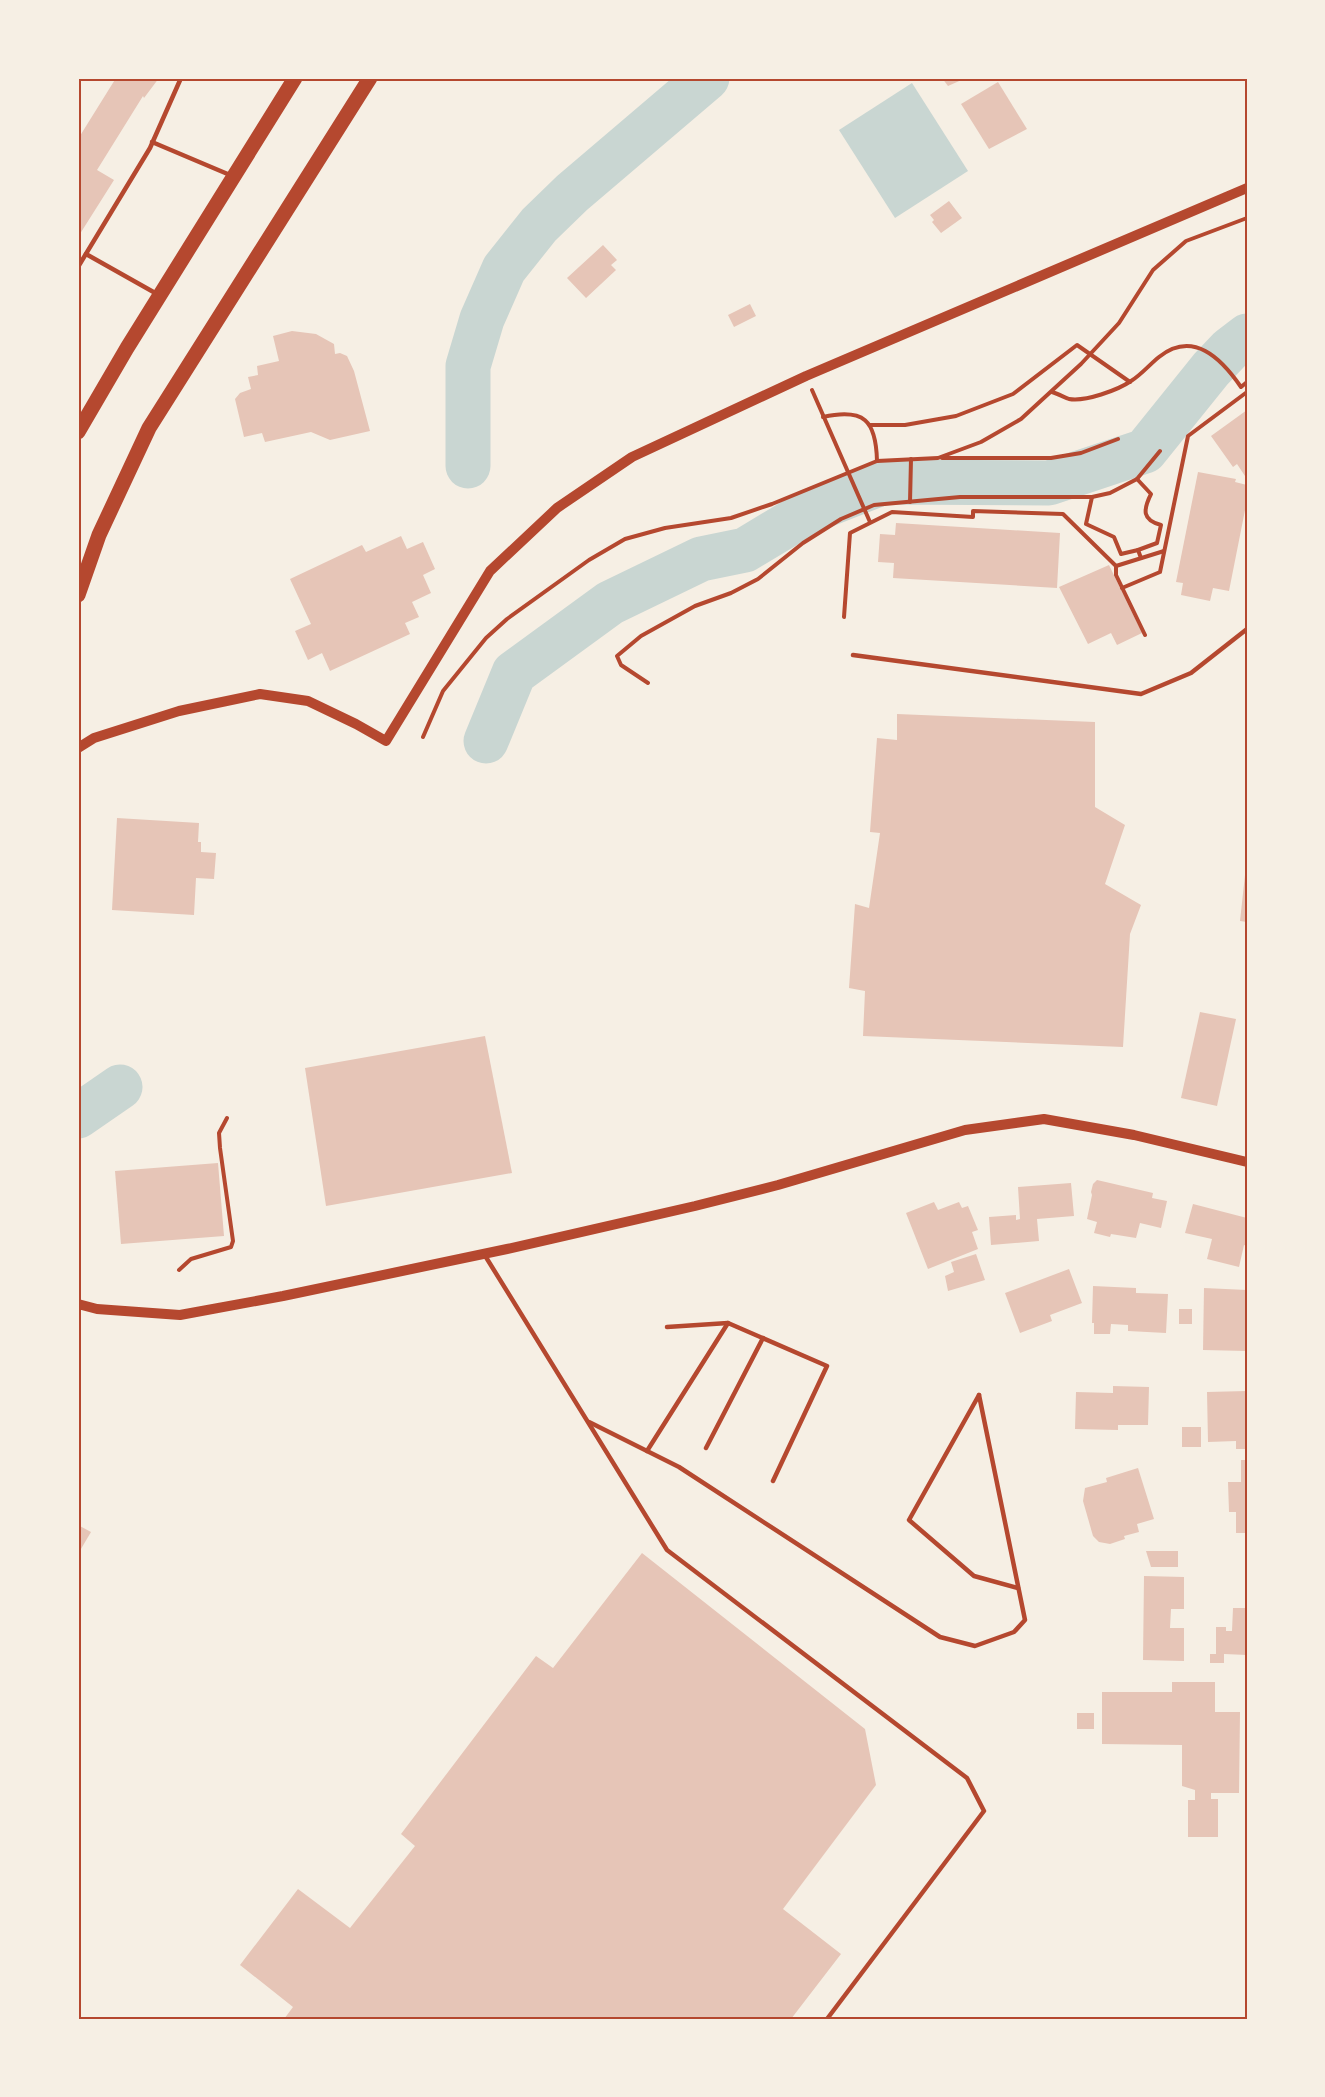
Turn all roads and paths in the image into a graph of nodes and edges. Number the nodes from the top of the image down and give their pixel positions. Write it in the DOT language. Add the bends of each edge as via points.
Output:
graph roads {
  1 [pos="181,78"];
  2 [pos="295,78"];
  3 [pos="370,78"];
  4 [pos="153,142"];
  5 [pos="234,177"];
  6 [pos="1247,188"];
  7 [pos="1247,218"];
  8 [pos="86,254"];
  9 [pos="78,267"];
  10 [pos="160,296"];
  11 [pos="1091,353"];
  12 [pos="806,376"];
  13 [pos="1130,382"];
  14 [pos="1247,382"];
  15 [pos="1052,392"];
  16 [pos="1247,392"];
  17 [pos="823,417"];
  18 [pos="870,425"];
  19 [pos="78,432"];
  20 [pos="1118,439"];
  21 [pos="1160,451"];
  22 [pos="938,458"];
  23 [pos="911,459"];
  24 [pos="877,461"];
  25 [pos="1137,479"];
  26 [pos="1092,497"];
  27 [pos="910,502"];
  28 [pos="870,522"];
  29 [pos="1138,550"];
  30 [pos="1165,550"];
  31 [pos="1141,558"];
  32 [pos="1116,566"];
  33 [pos="1122,588"];
  34 [pos="78,595"];
  35 [pos="844,618"];
  36 [pos="1247,629"];
  37 [pos="1146,635"];
  38 [pos="853,655"];
  39 [pos="648,683"];
  40 [pos="423,737"];
  41 [pos="78,748"];
  42 [pos="226,1118"];
  43 [pos="1247,1162"];
  44 [pos="484,1254"];
  45 [pos="179,1270"];
  46 [pos="78,1304"];
  47 [pos="728,1323"];
  48 [pos="667,1327"];
  49 [pos="763,1338"];
  50 [pos="587,1422"];
  51 [pos="706,1448"];
  52 [pos="647,1451"];
  53 [pos="773,1481"];
  54 [pos="1018,1588"];
  55 [pos="827,2019"];
  1 -- 4 [label="lane"];
  2 -- 5 [label="main road"];
  3 -- 34 [label="main road" via="149,428 99,535"];
  4 -- 5 [label="lane"];
  4 -- 8 [label="lane"];
  5 -- 10 [label="main road"];
  6 -- 12 [label="street"];
  7 -- 11 [label="path" via="1186,241 1153,270 1119,324"];
  8 -- 9 [label="lane"];
  8 -- 10 [label="lane"];
  10 -- 19 [label="main road"];
  11 -- 13 [label="path"];
  11 -- 15 [label="path"];
  11 -- 18 [label="path" via="1077,345 1013,394 956,416 905,425"];
  12 -- 17 [label="path"];
  12 -- 41 [label="street" via="632,457 556,508 490,571 386,741 308,701 260,694 179,711 94,738"];
  13 -- 14 [label="path" via="1161,355 1181,345 1200,347 1230,370 1241,387"];
  13 -- 15 [label="path" via="1091,398 1070,399"];
  15 -- 22 [label="path" via="1021,419 981,442"];
  16 -- 30 [label="path" via="1188,436"];
  17 -- 18 [label="path" via="859,415"];
  17 -- 28 [label="path"];
  18 -- 24 [label="path"];
  20 -- 22 [label="path" via="1081,453 1051,458"];
  21 -- 25 [label="path"];
  22 -- 23 [label="path"];
  23 -- 24 [label="path"];
  23 -- 27 [label="path"];
  24 -- 40 [label="path" via="732,518 664,528 625,539 589,560 486,638 443,691"];
  25 -- 26 [label="path"];
  25 -- 29 [label="path" via="1152,494 1145,506 1146,515 1152,523 1161,525 1157,543"];
  26 -- 27 [label="path" via="960,497"];
  26 -- 29 [label="path" via="1086,524 1114,537 1121,554"];
  27 -- 39 [label="path" via="874,505 841,519 758,579 732,594 695,606 641,636 617,656 621,665"];
  28 -- 32 [label="path" via="892,512 973,517 973,510 1063,514"];
  28 -- 35 [label="path" via="850,533"];
  29 -- 31 [label="path"];
  30 -- 31 [label="path"];
  30 -- 33 [label="path" via="1160,572"];
  31 -- 32 [label="path"];
  32 -- 33 [label="path"];
  33 -- 37 [label="path"];
  36 -- 38 [label="lane" via="1191,673 1141,694"];
  42 -- 45 [label="path" via="219,1133 231,1247 191,1259"];
  43 -- 44 [label="street" via="1044,1119 964,1130 778,1185"];
  44 -- 46 [label="street" via="180,1316"];
  44 -- 50 [label="lane"];
  47 -- 48 [label="lane"];
  47 -- 49 [label="lane"];
  47 -- 52 [label="lane"];
  49 -- 51 [label="lane"];
  49 -- 53 [label="lane" via="827,1366"];
  50 -- 52 [label="lane"];
  50 -- 55 [label="lane" via="667,1551 967,1778 984,1811"];
  52 -- 54 [label="lane" via="680,1467 940,1637 975,1646 1014,1632 1025,1620"];
  54 -- 54 [label="lane" via="990,1452 979,1395 909,1520 974,1576"];
}
